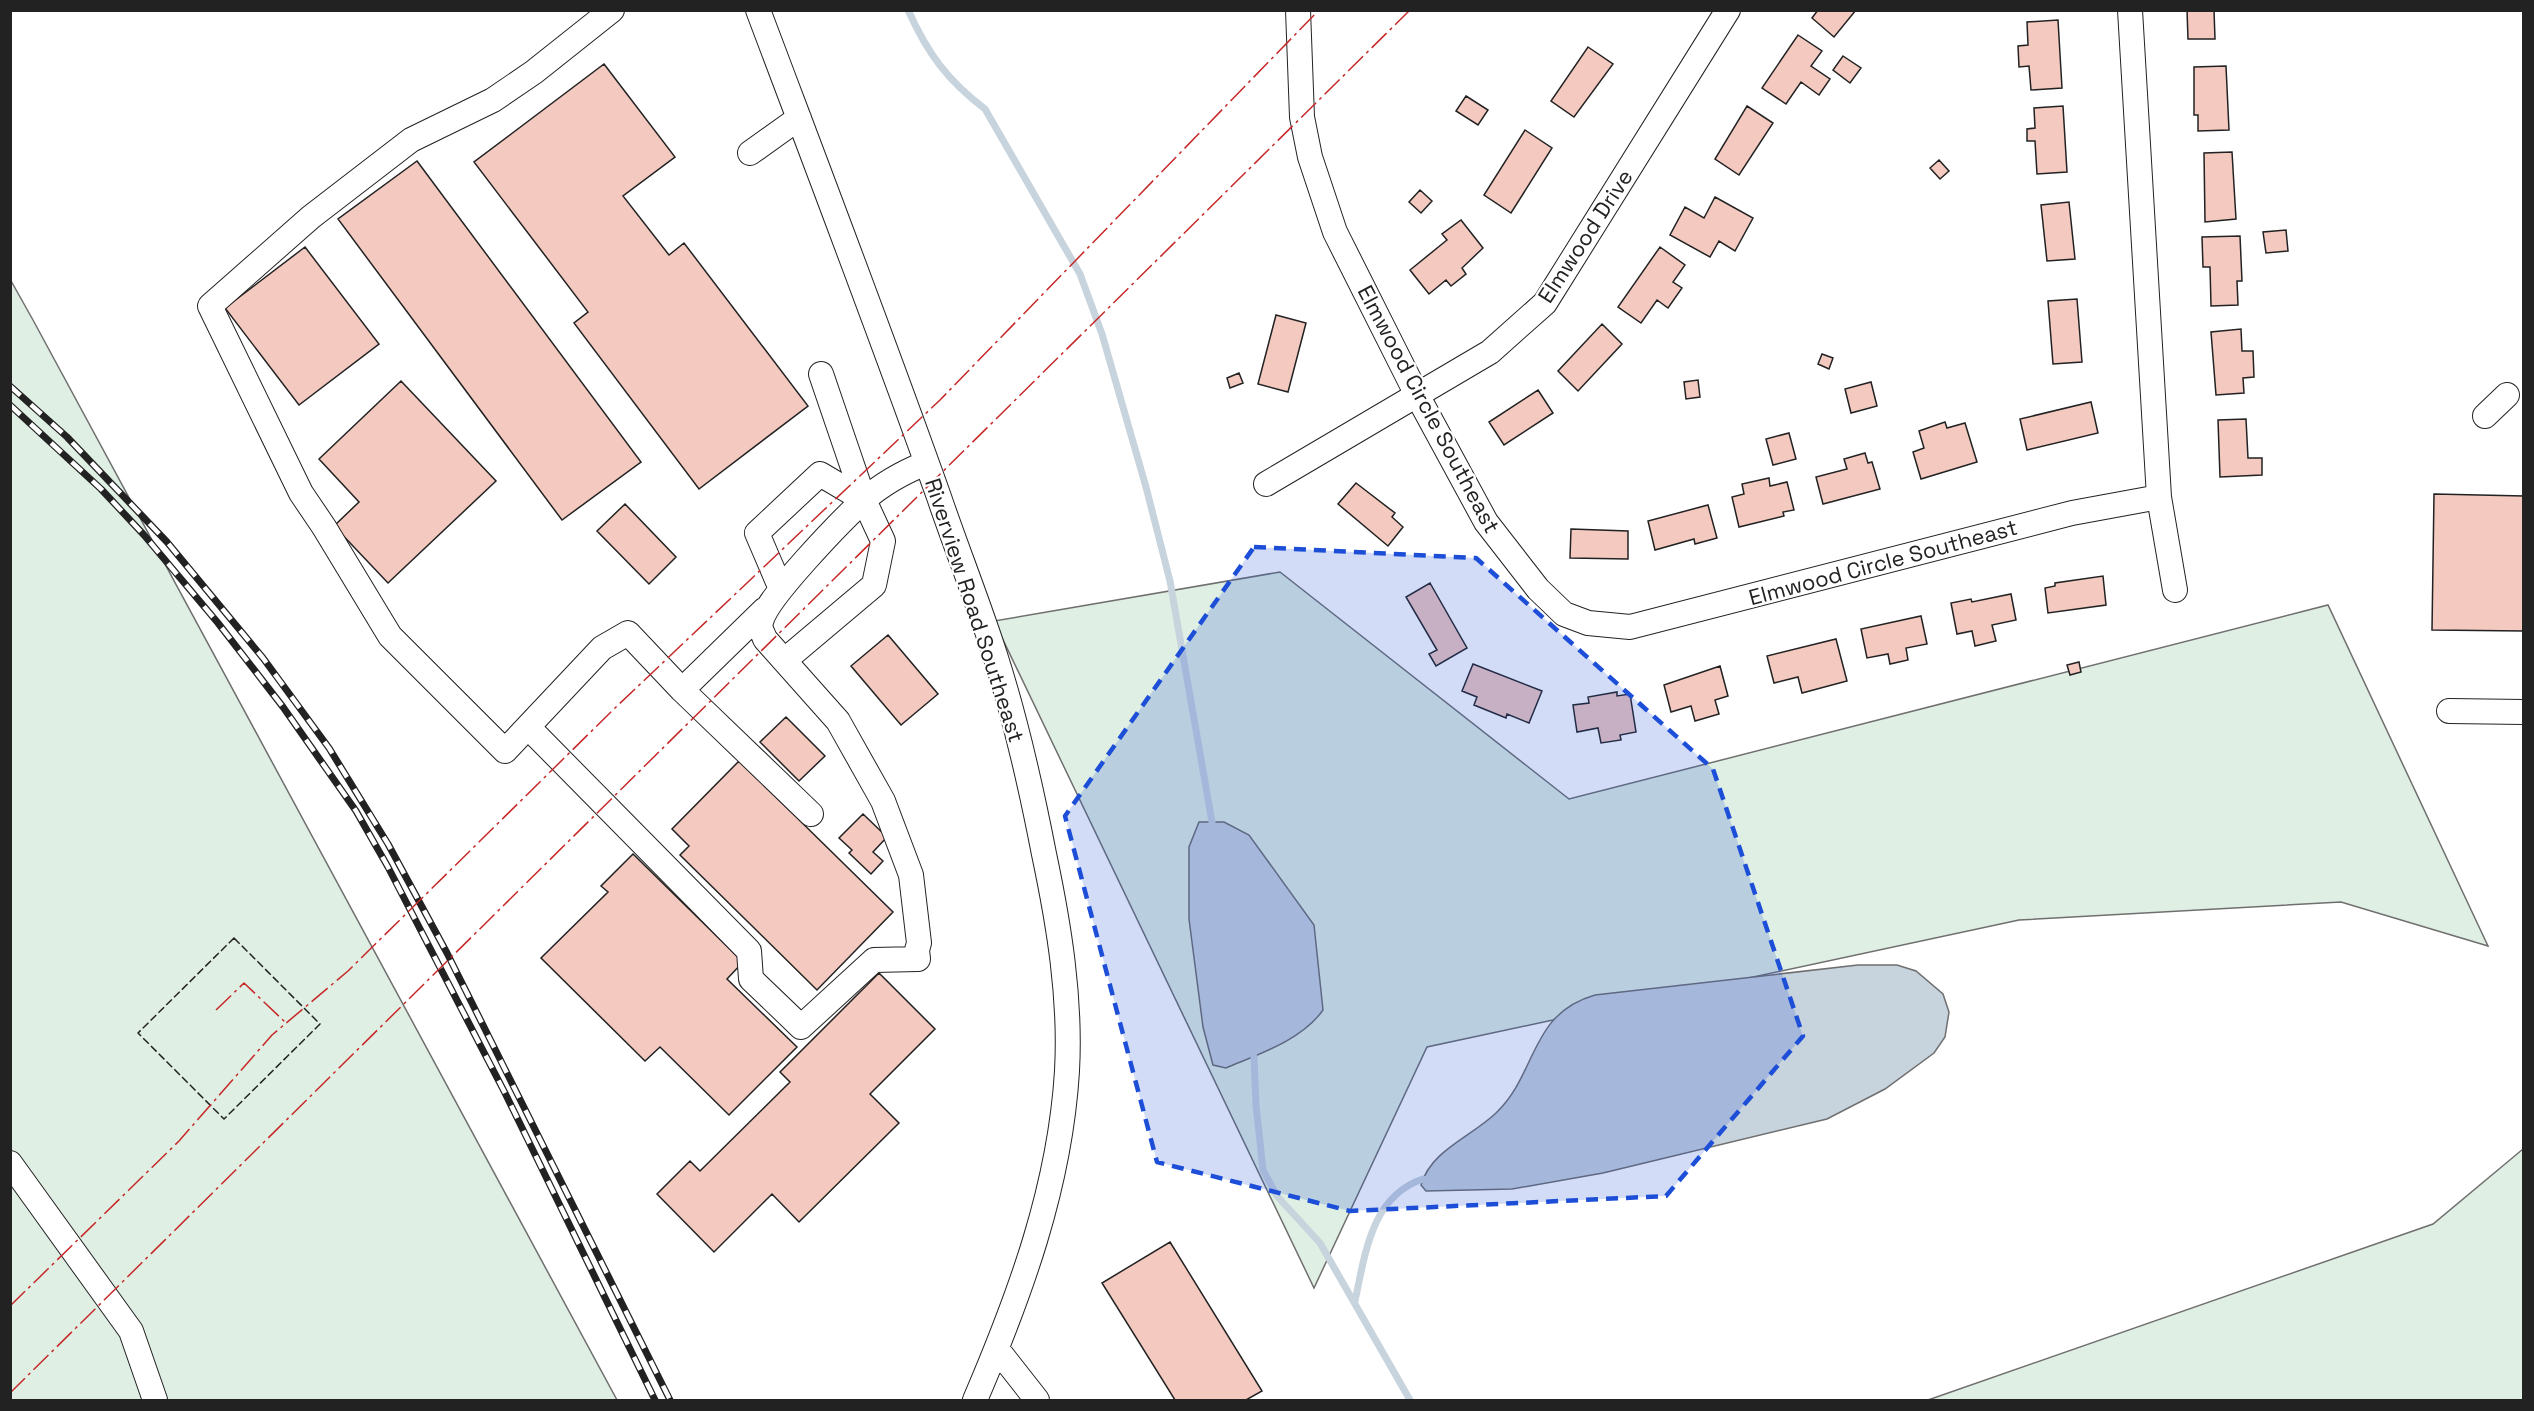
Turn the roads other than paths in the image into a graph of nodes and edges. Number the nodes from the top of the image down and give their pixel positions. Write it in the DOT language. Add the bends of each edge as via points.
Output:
graph roads {
  1 [pos="612,10"];
  2 [pos="758,10"];
  3 [pos="1298,10"];
  4 [pos="1728,10"];
  5 [pos="2130,10"];
  6 [pos="799,118"];
  7 [pos="750,153"];
  8 [pos="821,374"];
  9 [pos="1417,395"];
  10 [pos="2507,395"];
  11 [pos="2485,416"];
  12 [pos="927,463"];
  13 [pos="1266,484"];
  14 [pos="2159,497"];
  15 [pos="864,500"];
  16 [pos="781,589"];
  17 [pos="2175,590"];
  18 [pos="764,610"];
  19 [pos="785,660"];
  20 [pos="682,690"];
  21 [pos="2449,711"];
  22 [pos="2523,712"];
  23 [pos="528,726"];
  24 [pos="811,814"];
  25 [pos="10,1164"];
  26 [pos="997,1349"];
  27 [pos="155,1401"];
  28 [pos="975,1401"];
  29 [pos="1037,1401"];
  1 -- 23 [label="street" via="493,100 411,140 311,217 210,306 300,493 390,636 505,751"];
  2 -- 6 [label="street, Riverview Road Southeast"];
  3 -- 9 [label="street, Elmwood Circle Southeast" via="1302,117 1310,156 1335,232"];
  4 -- 9 [label="street, Elmwood Drive" via="1545,303 1490,352"];
  5 -- 14 [label="street"];
  6 -- 7 [label="street"];
  6 -- 12 [label="street, Riverview Road Southeast"];
  8 -- 15 [label="street"];
  9 -- 13 [label="street, Elmwood Drive"];
  9 -- 14 [label="street, Elmwood Circle Southeast" via="1486,522 1538,589 1564,614 1588,623 1630,627 2072,513"];
  10 -- 11 [label="street"];
  12 -- 15 [label="street" via="902,473"];
  12 -- 26 [label="street, Riverview Road Southeast" via="996,657 1018,735 1054,902 1066,996 1067,1070 1056,1163 1035,1244"];
  14 -- 17 [label="street"];
  15 -- 16 [label="street"];
  15 -- 16 [label="street" via="820,474 757,533"];
  15 -- 19 [label="street" via="883,541 874,585"];
  16 -- 18 [label="street"];
  18 -- 19 [label="street" via="760,625 765,639"];
  18 -- 20 [label="street"];
  19 -- 23 [label="street" via="838,721 882,801 911,875 919,943 918,959 874,960 801,1027 752,979 749,951"];
  20 -- 23 [label="street" via="628,633 602,648"];
  20 -- 24 [label="street"];
  21 -- 22 [label="street"];
  25 -- 27 [label="street" via="131,1331"];
  26 -- 28 [label="street, Riverview Road Southeast"];
  26 -- 29 [label="street"];
}
